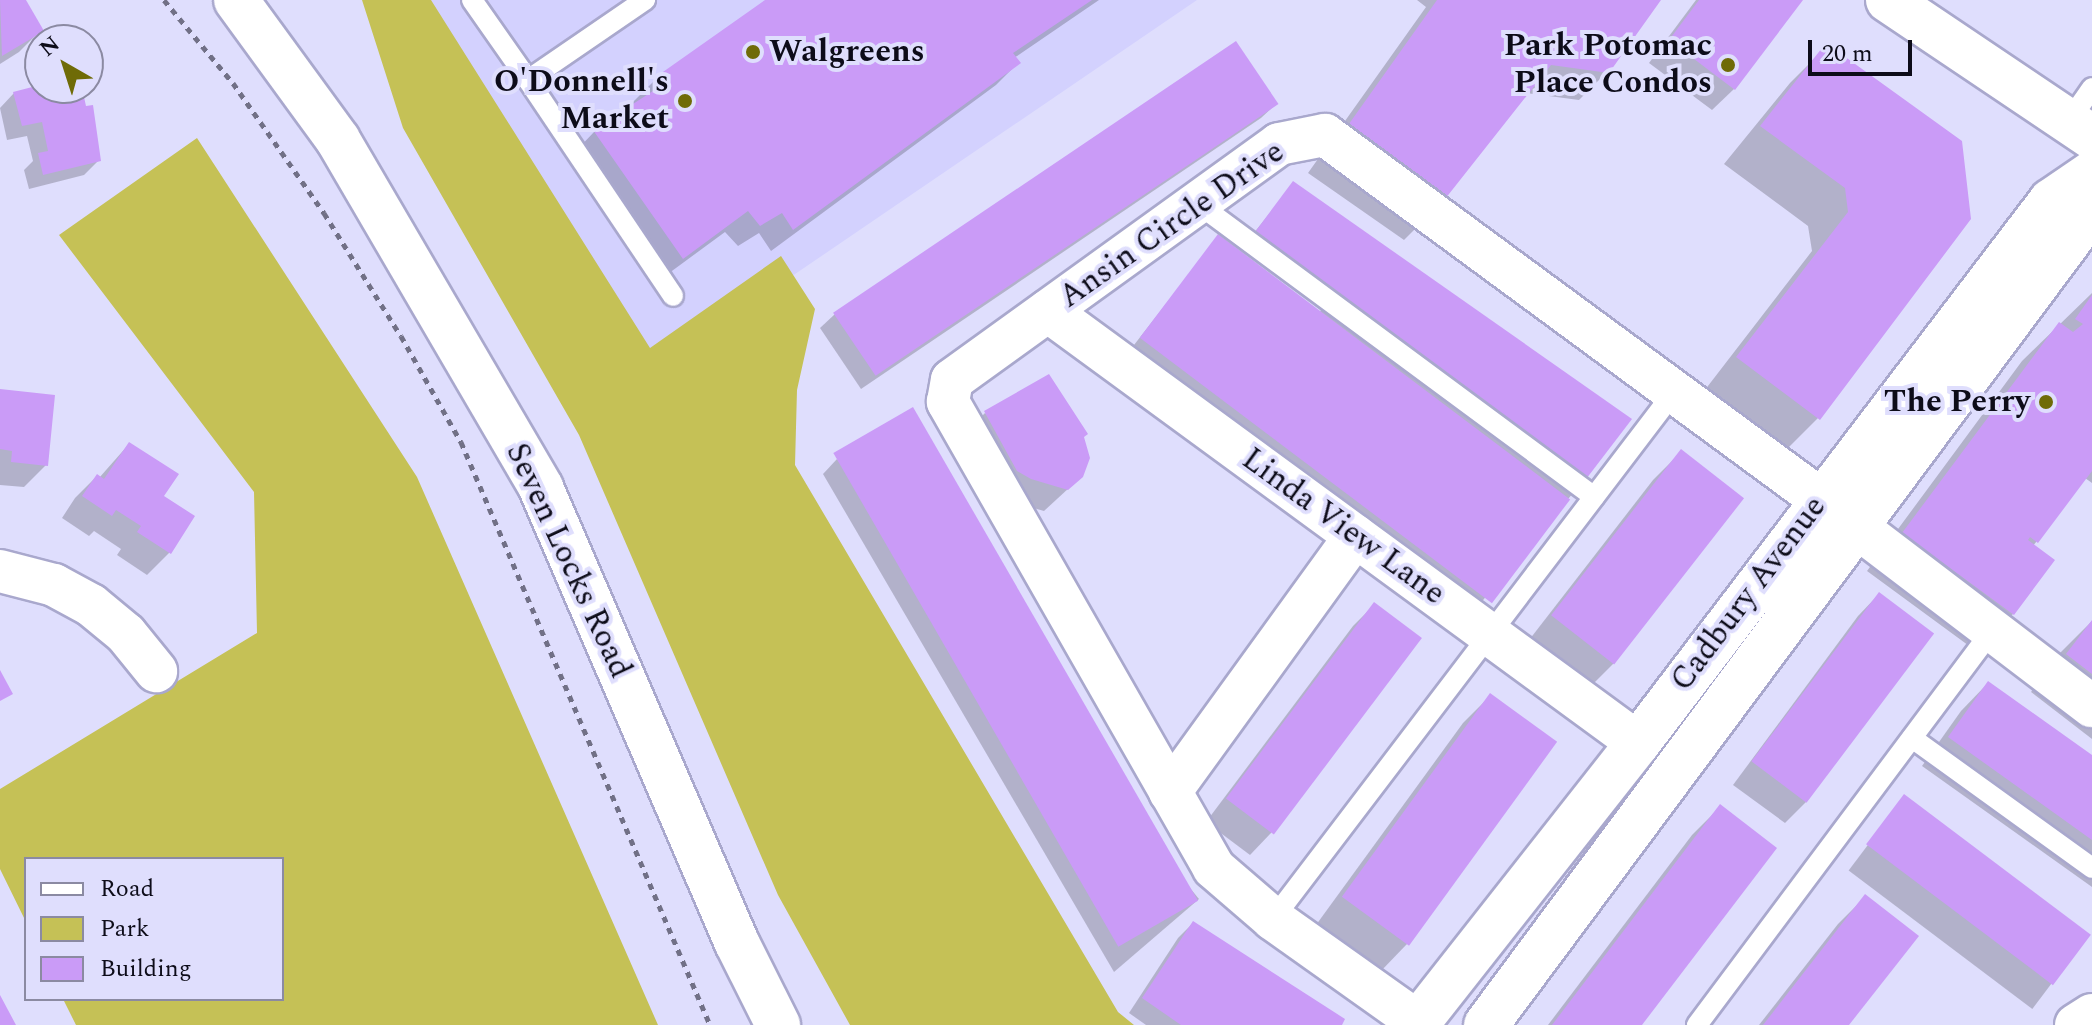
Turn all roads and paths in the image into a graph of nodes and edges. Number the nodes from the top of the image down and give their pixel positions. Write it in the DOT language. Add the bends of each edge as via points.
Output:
graph roads {
  1 [pos="164,0"];
  2 [pos="236,0"];
  3 [pos="472,0"];
  4 [pos="645,0"];
  5 [pos="1888,0"];
  6 [pos="528,80"];
  7 [pos="2084,115"];
  8 [pos="2092,173"];
  9 [pos="1197,203"];
  10 [pos="2092,210"];
  11 [pos="673,296"];
  12 [pos="1048,311"];
  13 [pos="1674,392"];
  14 [pos="1594,497"];
  15 [pos="1820,499"];
  16 [pos="1857,528"];
  17 [pos="1355,536"];
  18 [pos="0,571"];
  19 [pos="1992,631"];
  20 [pos="1489,634"];
  21 [pos="156,671"];
  22 [pos="2092,706"];
  23 [pos="1912,738"];
  24 [pos="1638,743"];
  25 [pos="1170,792"];
  26 [pos="2092,868"];
  27 [pos="1273,919"];
  28 [pos="2092,1015"];
  29 [pos="1418,1024"];
  30 [pos="710,1025"];
  31 [pos="778,1025"];
  32 [pos="1486,1025"];
  33 [pos="1697,1025"];
  34 [pos="2076,1025"];
  1 -- 30 [label="path" via="233,83 324,213 461,442"];
  2 -- 31 [label="street, Seven Locks Road" via="338,140 541,488 737,943"];
  3 -- 6 [label="lane"];
  4 -- 6 [label="lane"];
  5 -- 7 [label="street"];
  6 -- 11 [label="lane"];
  8 -- 15 [label="street, Cadbury Avenue" via="2051,201"];
  9 -- 12 [label="street, Ansin Circle Drive"];
  9 -- 13 [label="street, Ansin Circle Drive" via="1279,144 1325,135"];
  9 -- 14 [label="lane"];
  10 -- 16 [label="street, Cadbury Avenue"];
  12 -- 17 [label="street, Linda View Lane"];
  12 -- 25 [label="street, Ansin Circle Drive" via="952,380 948,402"];
  13 -- 14 [label="lane"];
  13 -- 15 [label="street, Ansin Circle Drive"];
  14 -- 20 [label="lane"];
  15 -- 16 [label="street, Ansin Circle Drive"];
  15 -- 24 [label="street, Cadbury Avenue"];
  16 -- 19 [label="street, Ansin Circle Drive"];
  16 -- 32 [label="street, Cadbury Avenue"];
  17 -- 20 [label="street, Linda View Lane"];
  17 -- 25 [label="street"];
  18 -- 21 [label="street" via="54,585 91,605 126,634"];
  19 -- 22 [label="street, Ansin Circle Drive"];
  19 -- 23 [label="lane"];
  20 -- 24 [label="street, Linda View Lane"];
  20 -- 27 [label="lane"];
  23 -- 26 [label="lane"];
  23 -- 33 [label="lane"];
  24 -- 29 [label="street, Cadbury Avenue"];
  25 -- 27 [label="street, Ansin Circle Drive" via="1214,868"];
  27 -- 29 [label="street, Ansin Circle Drive"];
  28 -- 34 [label="street"];
}
